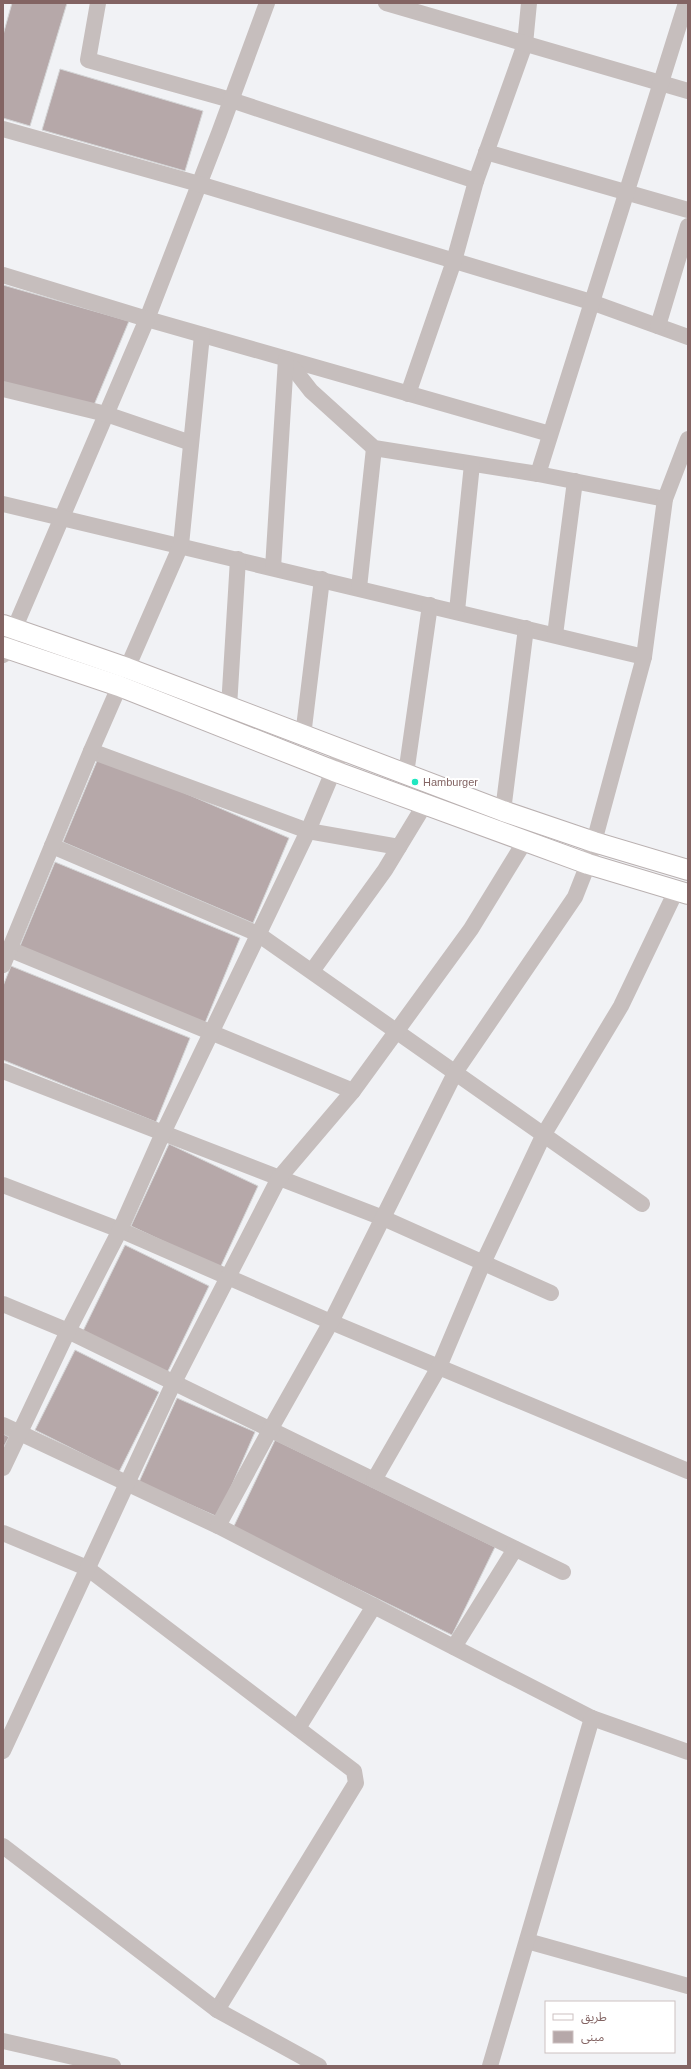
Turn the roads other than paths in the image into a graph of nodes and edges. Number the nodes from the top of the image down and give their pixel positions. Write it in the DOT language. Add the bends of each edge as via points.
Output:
graph roads {
  1 [pos="98,3"];
  2 [pos="267,3"];
  3 [pos="386,3"];
  4 [pos="529,3"];
  5 [pos="685,10"];
  6 [pos="525,44"];
  7 [pos="660,83"];
  8 [pos="688,90"];
  9 [pos="231,100"];
  10 [pos="3,129"];
  11 [pos="486,152"];
  12 [pos="476,181"];
  13 [pos="199,184"];
  14 [pos="626,192"];
  15 [pos="688,210"];
  16 [pos="688,226"];
  17 [pos="454,261"];
  18 [pos="3,275"];
  19 [pos="592,302"];
  20 [pos="147,319"];
  21 [pos="658,326"];
  22 [pos="202,335"];
  23 [pos="688,337"];
  24 [pos="286,359"];
  25 [pos="3,389"];
  26 [pos="408,394"];
  27 [pos="106,414"];
  28 [pos="550,434"];
  29 [pos="688,439"];
  30 [pos="192,443"];
  31 [pos="374,448"];
  32 [pos="472,464"];
  33 [pos="538,474"];
  34 [pos="575,481"];
  35 [pos="666,499"];
  36 [pos="3,504"];
  37 [pos="62,517"];
  38 [pos="181,546"];
  39 [pos="238,559"];
  40 [pos="273,568"];
  41 [pos="322,579"];
  42 [pos="358,588"];
  43 [pos="430,605"];
  44 [pos="457,611"];
  45 [pos="8,627"];
  46 [pos="526,628"];
  47 [pos="555,636"];
  48 [pos="4,650"];
  49 [pos="644,657"];
  50 [pos="123,677"];
  51 [pos="229,708"];
  52 [pos="303,736"];
  53 [pos="342,750"];
  54 [pos="92,751"];
  55 [pos="334,770"];
  56 [pos="406,774"];
  57 [pos="425,804"];
  58 [pos="503,811"];
  59 [pos="308,831"];
  60 [pos="525,841"];
  61 [pos="594,842"];
  62 [pos="52,846"];
  63 [pos="399,847"];
  64 [pos="588,864"];
  65 [pos="688,870"];
  66 [pos="682,892"];
  67 [pos="258,934"];
  68 [pos="9,950"];
  69 [pos="3,965"];
  70 [pos="312,972"];
  71 [pos="396,1030"];
  72 [pos="212,1031"];
  73 [pos="3,1071"];
  74 [pos="456,1071"];
  75 [pos="353,1091"];
  76 [pos="163,1133"];
  77 [pos="544,1134"];
  78 [pos="279,1178"];
  79 [pos="3,1185"];
  80 [pos="642,1204"];
  81 [pos="382,1218"];
  82 [pos="120,1230"];
  83 [pos="483,1263"];
  84 [pos="227,1276"];
  85 [pos="551,1293"];
  86 [pos="3,1304"];
  87 [pos="331,1322"];
  88 [pos="68,1331"];
  89 [pos="439,1367"];
  90 [pos="174,1382"];
  91 [pos="3,1425"];
  92 [pos="270,1430"];
  93 [pos="20,1432"];
  94 [pos="3,1468"];
  95 [pos="688,1471"];
  96 [pos="374,1480"];
  97 [pos="126,1482"];
  98 [pos="218,1526"];
  99 [pos="3,1533"];
  100 [pos="515,1549"];
  101 [pos="87,1568"];
  102 [pos="563,1572"];
  103 [pos="374,1606"];
  104 [pos="454,1647"];
  105 [pos="592,1718"];
  106 [pos="298,1728"];
  107 [pos="3,1751"];
  108 [pos="688,1752"];
  109 [pos="3,1846"];
  110 [pos="526,1941"];
  111 [pos="688,1986"];
  112 [pos="217,2010"];
  113 [pos="3,2041"];
  114 [pos="113,2066"];
  115 [pos="319,2066"];
  116 [pos="490,2066"];
  1 -- 9 [label="street" via="88,60"];
  2 -- 9 [label="street"];
  3 -- 6 [label="street"];
  4 -- 6 [label="street"];
  5 -- 7 [label="street"];
  6 -- 7 [label="street"];
  6 -- 11 [label="street"];
  7 -- 8 [label="street"];
  7 -- 14 [label="street"];
  9 -- 12 [label="street"];
  9 -- 13 [label="street"];
  10 -- 13 [label="street"];
  11 -- 12 [label="street"];
  11 -- 14 [label="street"];
  12 -- 17 [label="street"];
  13 -- 17 [label="street"];
  13 -- 20 [label="street"];
  14 -- 15 [label="street"];
  14 -- 19 [label="street"];
  16 -- 21 [label="street"];
  17 -- 19 [label="street"];
  17 -- 26 [label="street"];
  18 -- 20 [label="street"];
  19 -- 21 [label="street"];
  19 -- 28 [label="street"];
  20 -- 22 [label="street"];
  20 -- 27 [label="street"];
  21 -- 23 [label="street"];
  22 -- 24 [label="street"];
  22 -- 30 [label="street"];
  24 -- 26 [label="street"];
  24 -- 31 [label="street" via="311,391"];
  24 -- 40 [label="street"];
  25 -- 27 [label="street"];
  26 -- 28 [label="street"];
  27 -- 30 [label="street"];
  27 -- 37 [label="street"];
  28 -- 33 [label="street"];
  29 -- 35 [label="street"];
  30 -- 38 [label="street"];
  31 -- 32 [label="street"];
  31 -- 42 [label="street"];
  32 -- 33 [label="street"];
  32 -- 44 [label="street"];
  33 -- 34 [label="street"];
  34 -- 35 [label="street"];
  34 -- 47 [label="street"];
  35 -- 49 [label="street"];
  36 -- 37 [label="street"];
  37 -- 38 [label="street"];
  37 -- 45 [label="street"];
  38 -- 39 [label="street"];
  38 -- 50 [label="street"];
  39 -- 40 [label="street"];
  39 -- 51 [label="street"];
  40 -- 41 [label="street"];
  41 -- 42 [label="street"];
  41 -- 52 [label="street"];
  42 -- 43 [label="street"];
  43 -- 44 [label="street"];
  43 -- 56 [label="street"];
  44 -- 46 [label="street"];
  45 -- 48 [label="street"];
  45 -- 50 [label="main road"];
  46 -- 47 [label="street"];
  46 -- 58 [label="street"];
  47 -- 49 [label="street"];
  48 -- 50 [label="main road"];
  49 -- 61 [label="street"];
  50 -- 51 [label="main road"];
  50 -- 54 [label="street"];
  50 -- 55 [label="main road"];
  51 -- 52 [label="main road"];
  52 -- 53 [label="main road"];
  53 -- 55 [label="street"];
  53 -- 56 [label="main road"];
  54 -- 59 [label="street"];
  54 -- 62 [label="street"];
  55 -- 57 [label="main road"];
  55 -- 59 [label="street"];
  56 -- 58 [label="main road"];
  57 -- 60 [label="main road"];
  57 -- 63 [label="street"];
  58 -- 61 [label="main road"];
  59 -- 63 [label="street"];
  59 -- 67 [label="street"];
  60 -- 64 [label="main road"];
  60 -- 71 [label="street" via="471,929"];
  61 -- 64 [label="street"];
  61 -- 65 [label="main road"];
  62 -- 67 [label="street"];
  62 -- 68 [label="street"];
  63 -- 70 [label="street"];
  64 -- 66 [label="main road"];
  64 -- 74 [label="street" via="575,897"];
  66 -- 77 [label="street" via="621,1006"];
  67 -- 70 [label="street"];
  67 -- 72 [label="street"];
  68 -- 69 [label="street"];
  68 -- 72 [label="street"];
  70 -- 71 [label="street"];
  71 -- 74 [label="street"];
  71 -- 75 [label="street"];
  72 -- 75 [label="street"];
  72 -- 76 [label="street"];
  73 -- 76 [label="street"];
  74 -- 77 [label="street"];
  74 -- 81 [label="street"];
  75 -- 78 [label="street"];
  76 -- 78 [label="street"];
  76 -- 82 [label="street"];
  77 -- 80 [label="street"];
  77 -- 83 [label="street"];
  78 -- 81 [label="street"];
  78 -- 84 [label="street"];
  79 -- 82 [label="street"];
  81 -- 83 [label="street"];
  81 -- 87 [label="street"];
  82 -- 84 [label="street"];
  82 -- 88 [label="street"];
  83 -- 85 [label="street"];
  83 -- 89 [label="street"];
  84 -- 87 [label="street"];
  84 -- 90 [label="street"];
  86 -- 88 [label="street"];
  87 -- 89 [label="street"];
  87 -- 92 [label="street"];
  88 -- 90 [label="street"];
  88 -- 93 [label="street"];
  89 -- 95 [label="street"];
  89 -- 96 [label="street"];
  90 -- 92 [label="street"];
  90 -- 97 [label="street"];
  91 -- 93 [label="street"];
  92 -- 96 [label="street"];
  92 -- 98 [label="street"];
  93 -- 94 [label="street"];
  93 -- 97 [label="street"];
  96 -- 100 [label="street"];
  97 -- 98 [label="street"];
  97 -- 101 [label="street"];
  98 -- 103 [label="street"];
  99 -- 101 [label="street"];
  100 -- 102 [label="street"];
  100 -- 104 [label="street"];
  101 -- 106 [label="street"];
  101 -- 107 [label="street"];
  103 -- 104 [label="street"];
  103 -- 106 [label="street"];
  104 -- 105 [label="street"];
  105 -- 108 [label="street"];
  105 -- 110 [label="street"];
  106 -- 112 [label="street" via="354,1771 356,1783"];
  109 -- 112 [label="street"];
  110 -- 111 [label="street"];
  110 -- 116 [label="street"];
  112 -- 115 [label="street"];
  113 -- 114 [label="street"];
}
